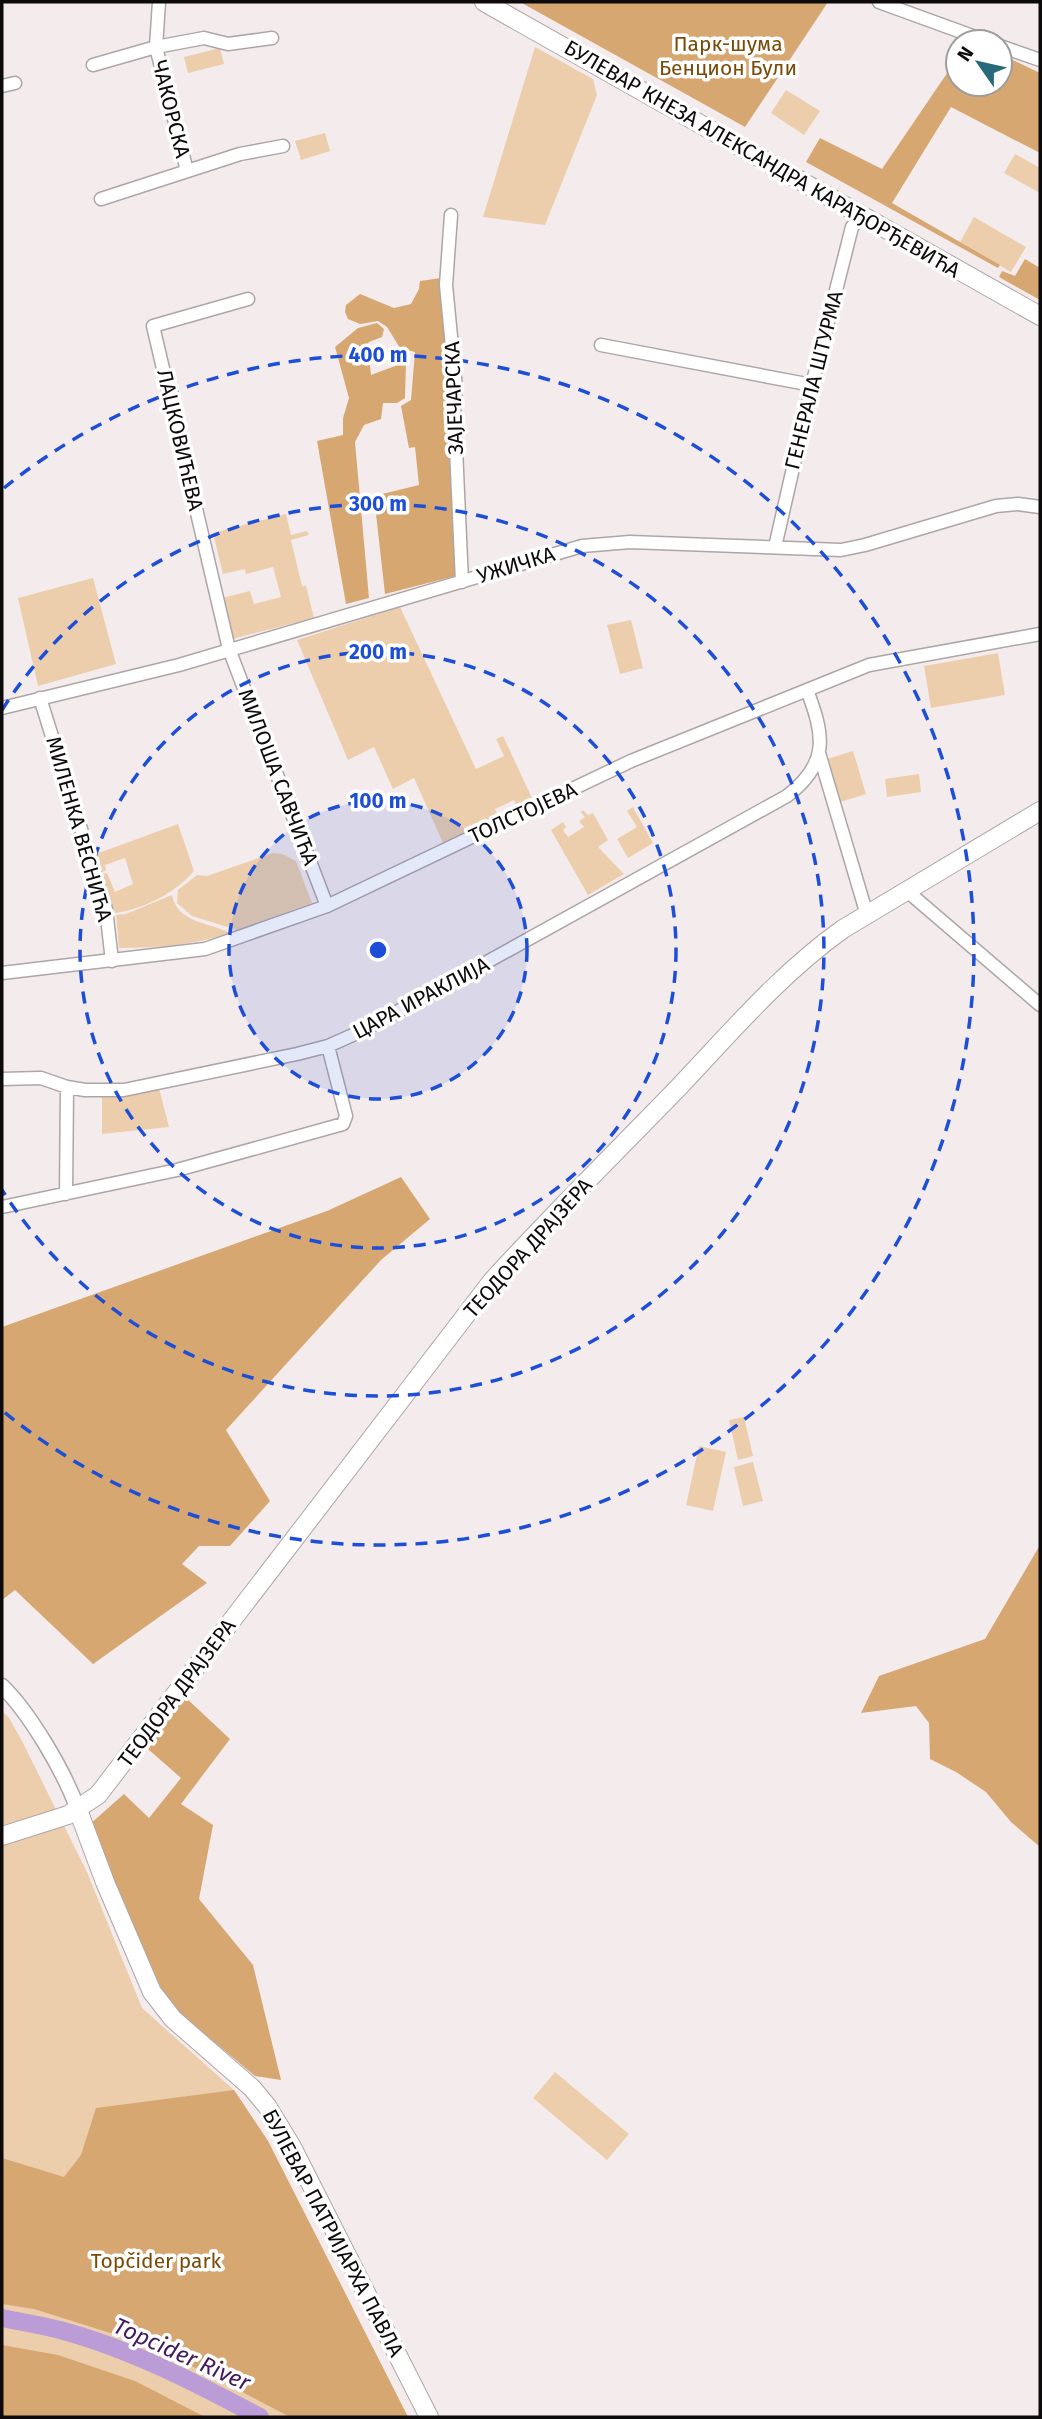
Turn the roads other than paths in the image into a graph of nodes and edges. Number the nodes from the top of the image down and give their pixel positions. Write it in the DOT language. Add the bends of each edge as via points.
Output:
graph roads {
  1 [pos="159,2"];
  2 [pos="484,2"];
  3 [pos="879,2"];
  4 [pos="950,28"];
  5 [pos="272,38"];
  6 [pos="156,47"];
  7 [pos="1014,51"];
  8 [pos="1040,60"];
  9 [pos="93,65"];
  10 [pos="283,146"];
  11 [pos="187,171"];
  12 [pos="101,199"];
  13 [pos="451,215"];
  14 [pos="861,216"];
  15 [pos="248,299"];
  16 [pos="1040,316"];
  17 [pos="601,345"];
  18 [pos="812,385"];
  19 [pos="1040,507"];
  20 [pos="775,547"];
  21 [pos="462,582"];
  22 [pos="1040,634"];
  23 [pos="229,649"];
  24 [pos="807,690"];
  25 [pos="40,698"];
  26 [pos="3,703"];
  27 [pos="819,752"];
  28 [pos="1040,811"];
  29 [pos="906,891"];
  30 [pos="327,906"];
  31 [pos="867,915"];
  32 [pos="112,961"];
  33 [pos="2,973"];
  34 [pos="1040,1005"];
  35 [pos="328,1046"];
  36 [pos="2,1079"];
  37 [pos="67,1087"];
  38 [pos="66,1194"];
  39 [pos="2,1207"];
  40 [pos="2,1686"];
  41 [pos="78,1810"];
  42 [pos="2,1836"];
  43 [pos="429,2417"];
  1 -- 6 [label="street, ЧАКОРСКА"];
  2 -- 14 [label="main road, БУЛЕВАР КНЕЗА АЛЕКСАНДРА КАРАЂОРЂЕВИЋА"];
  3 -- 4 [label="street"];
  5 -- 6 [label="street, ЧАКОРСКА" via="228,44 204,38"];
  6 -- 9 [label="street, ЧАКОРСКА"];
  6 -- 11 [label="street, ЧАКОРСКА"];
  7 -- 8 [label="street"];
  10 -- 11 [label="street, ЧАКОРСКА"];
  11 -- 12 [label="street, ЧАКОРСКА"];
  13 -- 21 [label="street, ЗАЈЕЧАРСКА" via="446,285 456,388"];
  14 -- 16 [label="main road, БУЛЕВАР КНЕЗА АЛЕКСАНДРА КАРАЂОРЂЕВИЋА"];
  14 -- 18 [label="street, ГЕНЕРАЛА ШТУРМА" via="852,227"];
  15 -- 23 [label="street, ЛАЦКОВИЋЕВА" via="153,326"];
  17 -- 18 [label="street"];
  18 -- 20 [label="street, ГЕНЕРАЛА ШТУРМА"];
  19 -- 20 [label="street, УЖИЧКА" via="996,506 853,548"];
  20 -- 21 [label="street, УЖИЧКА" via="595,544"];
  21 -- 23 [label="street, УЖИЧКА"];
  22 -- 24 [label="street, ТОЛСТОЈЕВА" via="888,660"];
  23 -- 25 [label="street, УЖИЧКА"];
  23 -- 30 [label="street, МИЛОША САВЧИЋА"];
  24 -- 27 [label="street" via="819,722"];
  24 -- 30 [label="street, ТОЛСТОЈЕВА" via="631,761"];
  25 -- 26 [label="street, УЖИЧКА"];
  25 -- 32 [label="street, МИЛЕНКА ВЕСНИЋА" via="106,909"];
  27 -- 31 [label="street"];
  27 -- 35 [label="street, ЦАРА ИРАКЛИЈА" via="809,774 787,796 365,1030"];
  28 -- 29 [label="main road, ТЕОДОРА ДРАЈЗЕРА"];
  29 -- 31 [label="main road, ТЕОДОРА ДРАЈЗЕРА"];
  29 -- 34 [label="street"];
  30 -- 32 [label="street, ТОЛСТОЈЕВА" via="205,949"];
  31 -- 41 [label="main road, ТЕОДОРА ДРАЈЗЕРА" via="827,940 758,1003 492,1281 108,1784"];
  32 -- 33 [label="street, ТОЛСТОЈЕВА"];
  35 -- 37 [label="street" via="124,1090"];
  35 -- 38 [label="street, ЦАРА ИРАКЛИЈА" via="346,1116 343,1124 177,1170"];
  36 -- 37 [label="street" via="41,1077"];
  37 -- 38 [label="street"];
  38 -- 39 [label="street, ЦАРА ИРАКЛИЈА"];
  40 -- 41 [label="street" via="22,1710"];
  41 -- 42 [label="main road, ТЕОДОРА ДРАЈЗЕРА"];
  41 -- 43 [label="main road, БУЛЕВАР ПАТРИЈАРХА ПАВЛА" via="152,1992 173,2019 242,2078 267,2106"];
}
